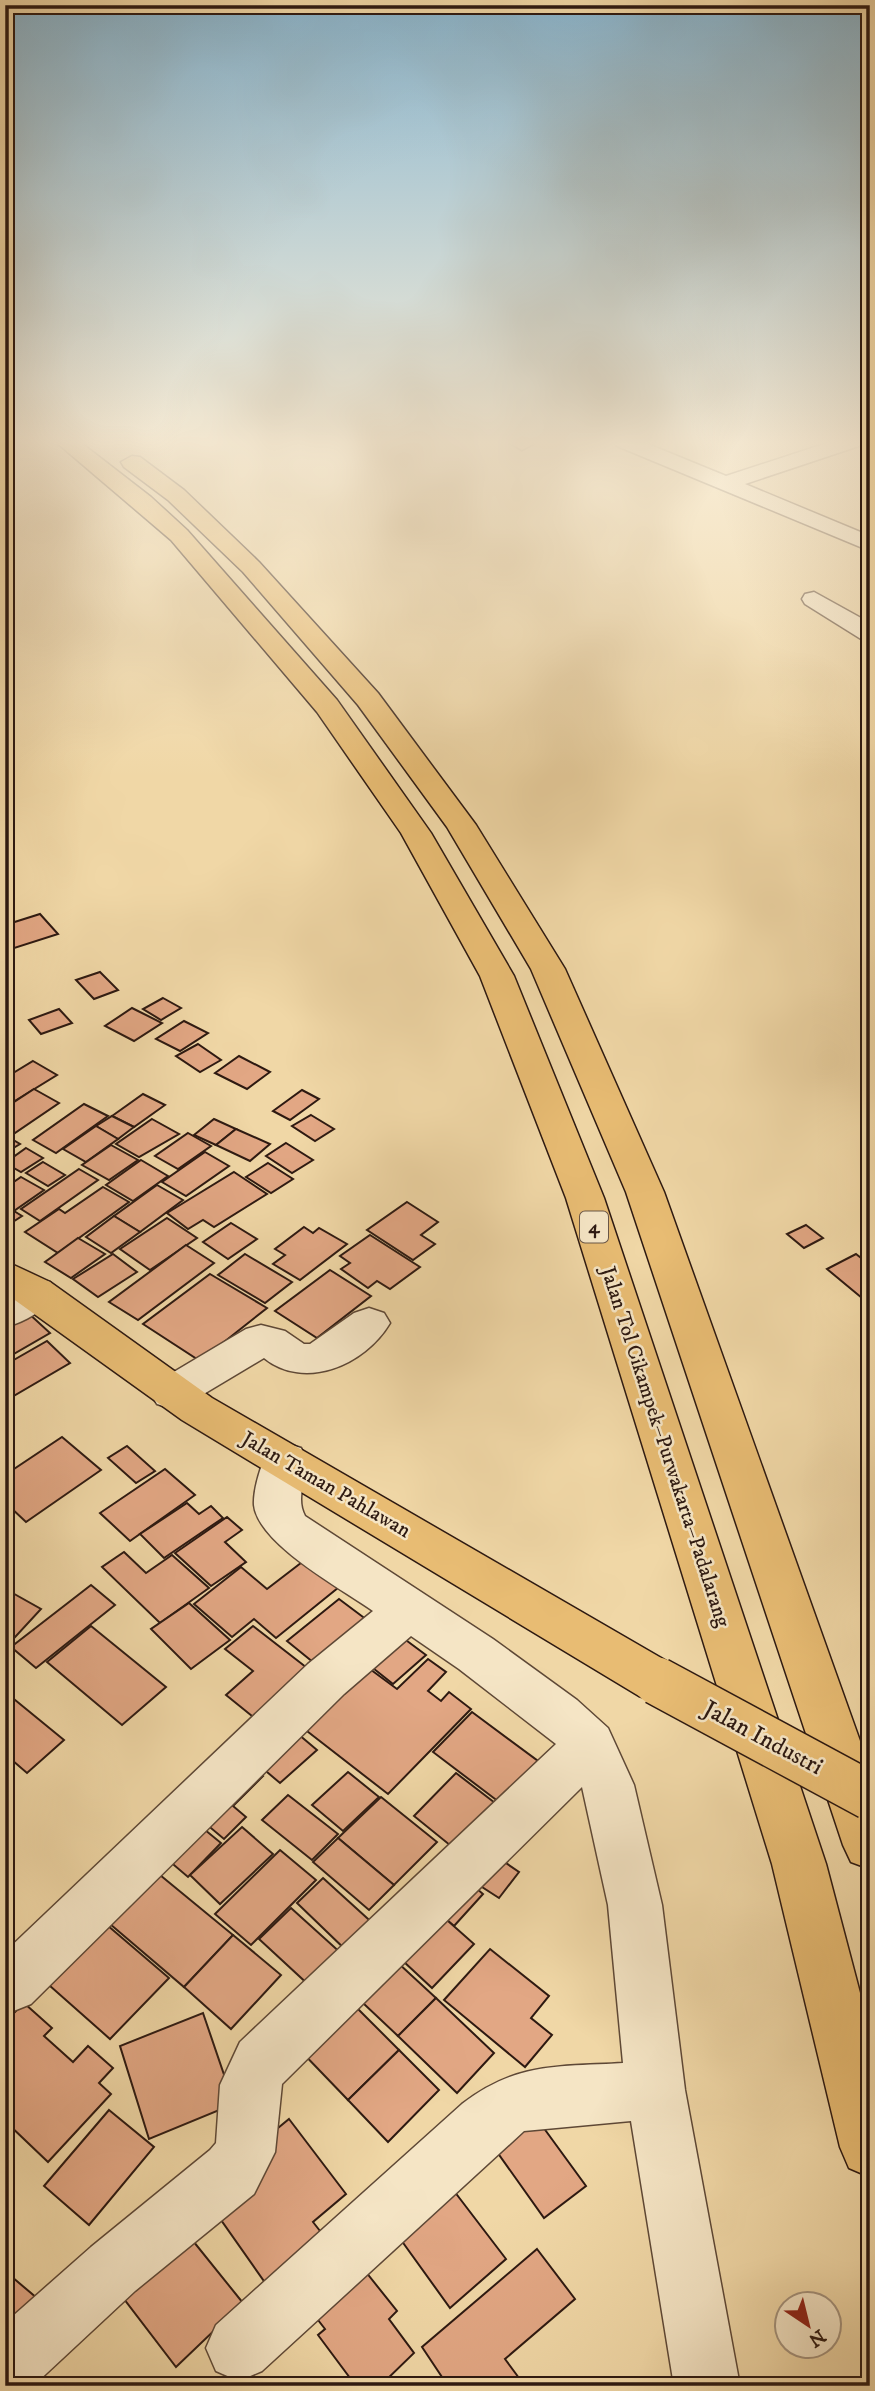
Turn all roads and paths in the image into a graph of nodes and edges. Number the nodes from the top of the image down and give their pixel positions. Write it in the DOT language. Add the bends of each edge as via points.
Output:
graph roads {
  1 [pos="195,554"];
  2 [pos="237,554"];
  3 [pos="814,599"];
  4 [pos="870,634"];
  5 [pos="16,1293"];
  6 [pos="369,1323"];
  7 [pos="172,1393"];
  8 [pos="285,1460"];
  9 [pos="408,1610"];
  10 [pos="657,1681"];
  11 [pos="590,1744"];
  12 [pos="870,1796"];
  13 [pos="870,1845"];
  14 [pos="11,1985"];
  15 [pos="655,2091"];
  16 [pos="870,2147"];
  17 [pos="239,2348"];
  18 [pos="5,2367"];
  19 [pos="707,2386"];
  1 -- 16 [label="main road, Jalan Tol Cikampek–Purwakarta–Padalarang / 4" via="327,706 415,832 497,976 585,1198 799,1864"];
  2 -- 13 [label="main road" via="368,699 461,825 548,969 645,1192"];
  3 -- 4 [label="street"];
  5 -- 7 [label="main road, Jalan Taman Pahlawan"];
  6 -- 7 [label="street" via="331,1353 307,1361 290,1356 270,1340 261,1340"];
  7 -- 8 [label="main road, Jalan Taman Pahlawan"];
  8 -- 9 [label="street" via="277,1506 289,1530"];
  8 -- 10 [label="main road, Jalan Taman Pahlawan"];
  9 -- 11 [label="street" via="559,1715"];
  9 -- 14 [label="street" via="326,1679"];
  10 -- 12 [label="main road, Jalan Industri, bridge"];
  11 -- 15 [label="street" via="608,1785 635,1905"];
  11 -- 18 [label="street" via="261,2063 250,2085 245,2152 232,2172 113,2269"];
  15 -- 17 [label="street" via="536,2098 509,2105"];
  15 -- 19 [label="street"];
}
